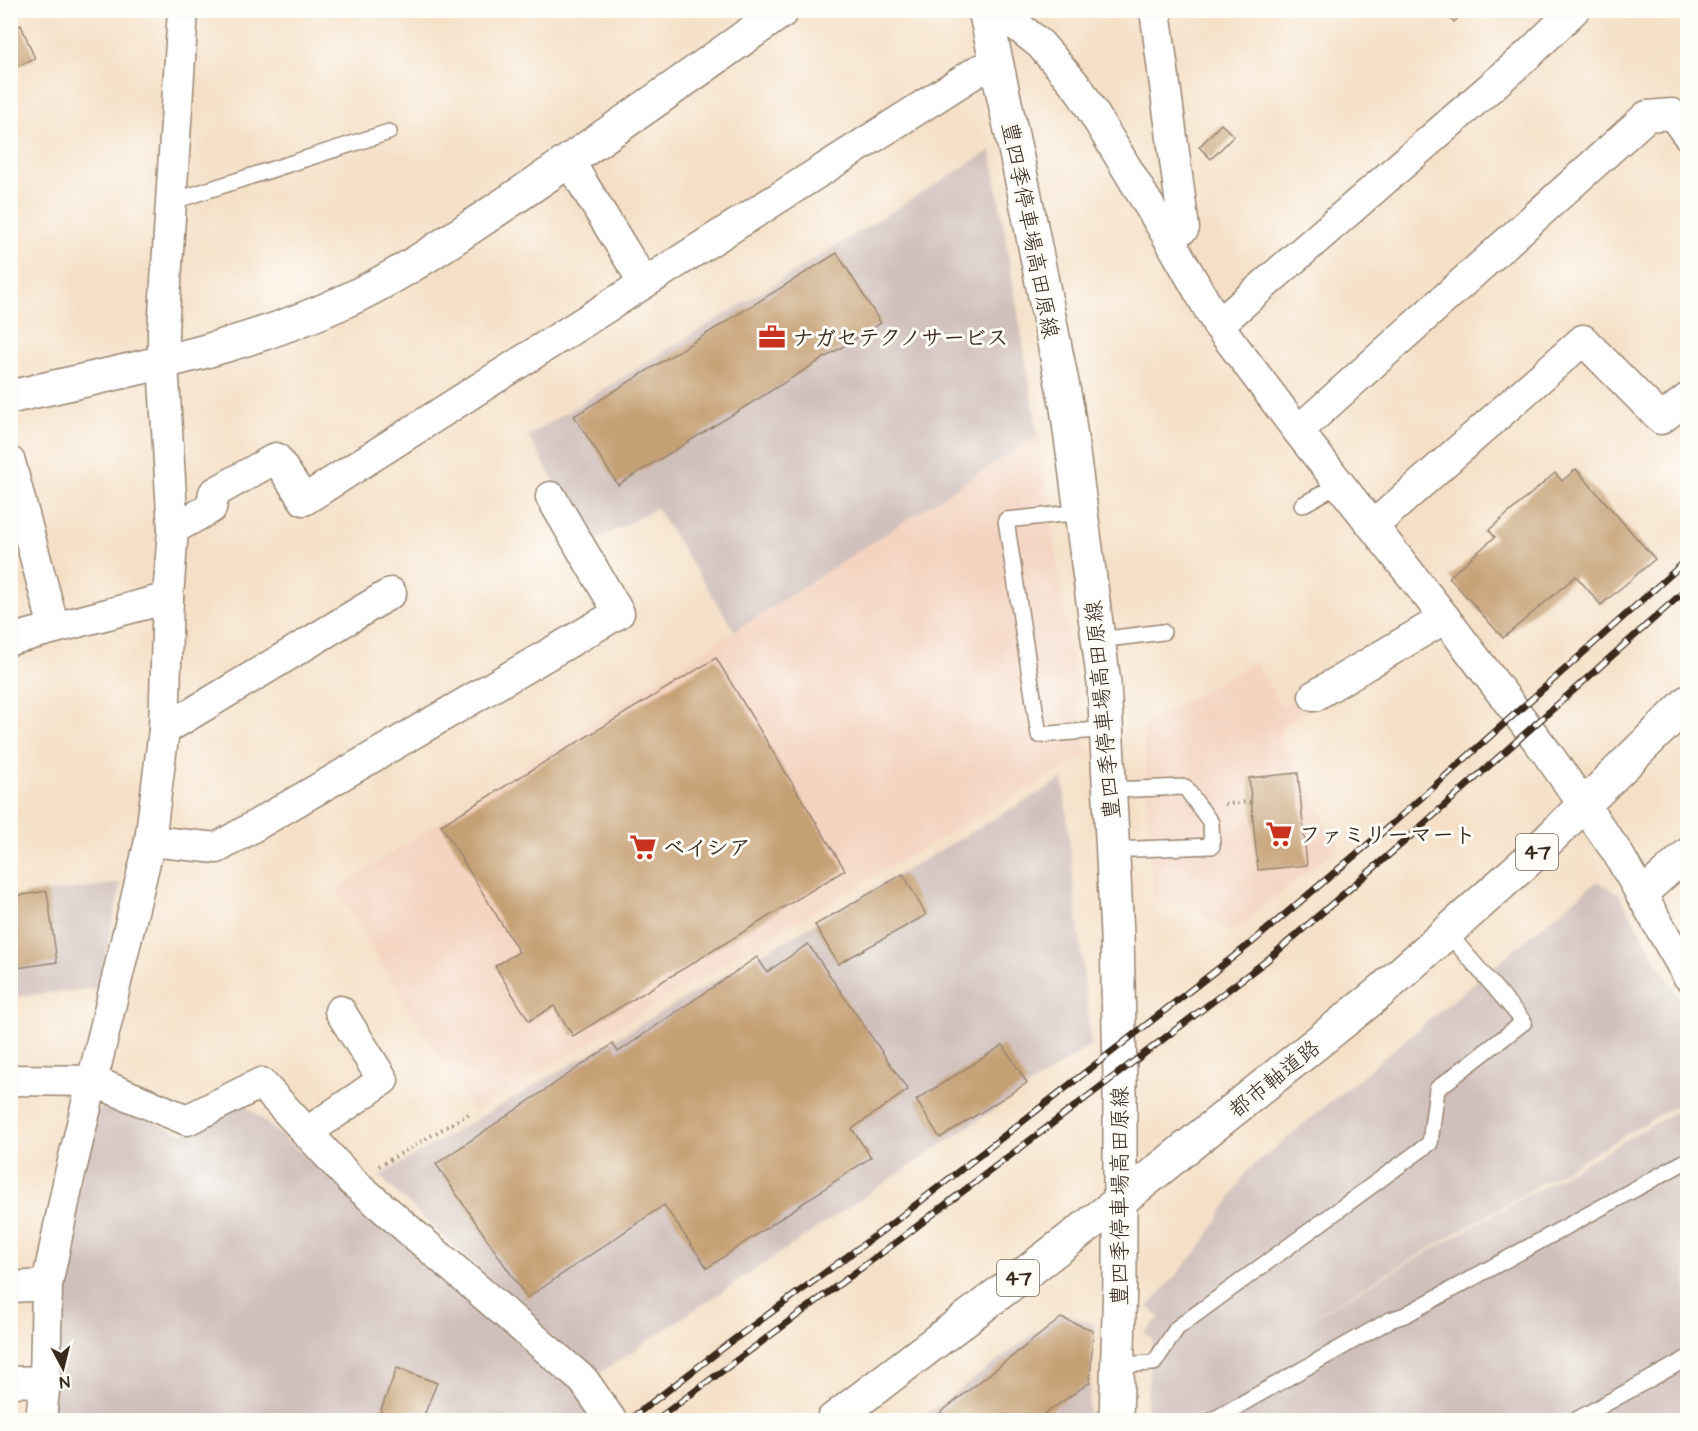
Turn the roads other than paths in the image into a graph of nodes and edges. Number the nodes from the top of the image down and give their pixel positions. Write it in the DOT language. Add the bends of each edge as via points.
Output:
graph roads {
  1 [pos="183,10"];
  2 [pos="783,10"];
  3 [pos="1155,10"];
  4 [pos="1574,10"];
  5 [pos="986,18"];
  6 [pos="997,67"];
  7 [pos="389,132"];
  8 [pos="1688,135"];
  9 [pos="570,161"];
  10 [pos="171,198"];
  11 [pos="1168,237"];
  12 [pos="644,283"];
  13 [pos="1218,325"];
  14 [pos="163,363"];
  15 [pos="12,393"];
  16 [pos="1688,398"];
  17 [pos="1298,431"];
  18 [pos="10,462"];
  19 [pos="1340,484"];
  20 [pos="551,497"];
  21 [pos="1302,505"];
  22 [pos="1082,512"];
  23 [pos="1373,526"];
  24 [pos="173,529"];
  25 [pos="391,593"];
  26 [pos="168,598"];
  27 [pos="1445,618"];
  28 [pos="54,628"];
  29 [pos="1163,632"];
  30 [pos="10,640"];
  31 [pos="1099,640"];
  32 [pos="1314,696"];
  33 [pos="1688,702"];
  34 [pos="156,728"];
  35 [pos="1108,729"];
  36 [pos="1110,790"];
  37 [pos="1584,806"];
  38 [pos="150,841"];
  39 [pos="1112,850"];
  40 [pos="1688,853"];
  41 [pos="1641,895"];
  42 [pos="1447,932"];
  43 [pos="1688,976"];
  44 [pos="340,1011"];
  45 [pos="10,1080"];
  46 [pos="93,1081"];
  47 [pos="306,1133"];
  48 [pos="1686,1161"];
  49 [pos="1120,1201"];
  50 [pos="47,1285"];
  51 [pos="10,1287"];
  52 [pos="1688,1358"];
  53 [pos="1117,1365"];
  54 [pos="45,1381"];
  55 [pos="10,1382"];
  56 [pos="41,1420"];
  57 [pos="611,1420"];
  58 [pos="833,1420"];
  59 [pos="1116,1420"];
  60 [pos="1213,1420"];
  61 [pos="1576,1420"];
  1 -- 10 [label="street"];
  2 -- 9 [label="main road"];
  3 -- 11 [label="street" via="1184,228"];
  4 -- 13 [label="street" via="1530,53"];
  5 -- 6 [label="main road, 豊四季停車場高田原線"];
  5 -- 11 [label="street" via="1016,25 1040,44 1079,89"];
  6 -- 12 [label="street" via="979,70"];
  6 -- 22 [label="main road, 豊四季停車場高田原線" via="1067,408"];
  7 -- 10 [label="lane" via="183,198"];
  8 -- 17 [label="street" via="1672,114 1647,116"];
  9 -- 12 [label="street"];
  9 -- 14 [label="main road" via="415,265 342,303 254,337"];
  10 -- 14 [label="street"];
  11 -- 13 [label="street"];
  12 -- 24 [label="street" via="304,500 276,458 214,493 211,508"];
  13 -- 17 [label="street"];
  14 -- 15 [label="main road"];
  14 -- 24 [label="street"];
  16 -- 23 [label="street" via="1661,419 1583,340"];
  17 -- 19 [label="street"];
  18 -- 28 [label="street"];
  19 -- 21 [label="lane"];
  19 -- 23 [label="street"];
  20 -- 38 [label="street" via="619,614 217,848"];
  22 -- 31 [label="main road, 豊四季停車場高田原線"];
  22 -- 35 [label="lane" via="1006,520 1039,735"];
  23 -- 27 [label="street"];
  24 -- 26 [label="street"];
  25 -- 34 [label="street"];
  26 -- 28 [label="street"];
  26 -- 34 [label="street"];
  27 -- 32 [label="street"];
  27 -- 37 [label="street"];
  28 -- 30 [label="street"];
  29 -- 31 [label="lane"];
  31 -- 35 [label="main road, 豊四季停車場高田原線"];
  33 -- 37 [label="main road, 都市軸道路 / 47"];
  34 -- 38 [label="street"];
  35 -- 36 [label="main road, 豊四季停車場高田原線"];
  36 -- 39 [label="main road, 豊四季停車場高田原線"];
  36 -- 39 [label="lane" via="1185,787 1211,823 1212,846"];
  37 -- 41 [label="street"];
  37 -- 42 [label="main road, 都市軸道路 / 47"];
  38 -- 46 [label="street"];
  39 -- 49 [label="main road, 豊四季停車場高田原線" via="1118,947"];
  40 -- 41 [label="street"];
  41 -- 43 [label="street"];
  42 -- 49 [label="main road, 都市軸道路 / 47" via="1379,993"];
  42 -- 53 [label="lane" via="1524,1022 1437,1089 1430,1143 1177,1328 1154,1363"];
  44 -- 47 [label="street" via="383,1080"];
  45 -- 46 [label="street"];
  46 -- 47 [label="street" via="187,1120 261,1083"];
  46 -- 50 [label="street"];
  47 -- 57 [label="street" via="352,1181 584,1381"];
  48 -- 60 [label="lane"];
  49 -- 53 [label="main road, 豊四季停車場高田原線"];
  49 -- 58 [label="main road, 都市軸道路 / 47"];
  50 -- 51 [label="street"];
  50 -- 54 [label="street"];
  52 -- 61 [label="lane"];
  53 -- 59 [label="main road, 豊四季停車場高田原線"];
  54 -- 55 [label="street"];
  54 -- 56 [label="street"];
}
